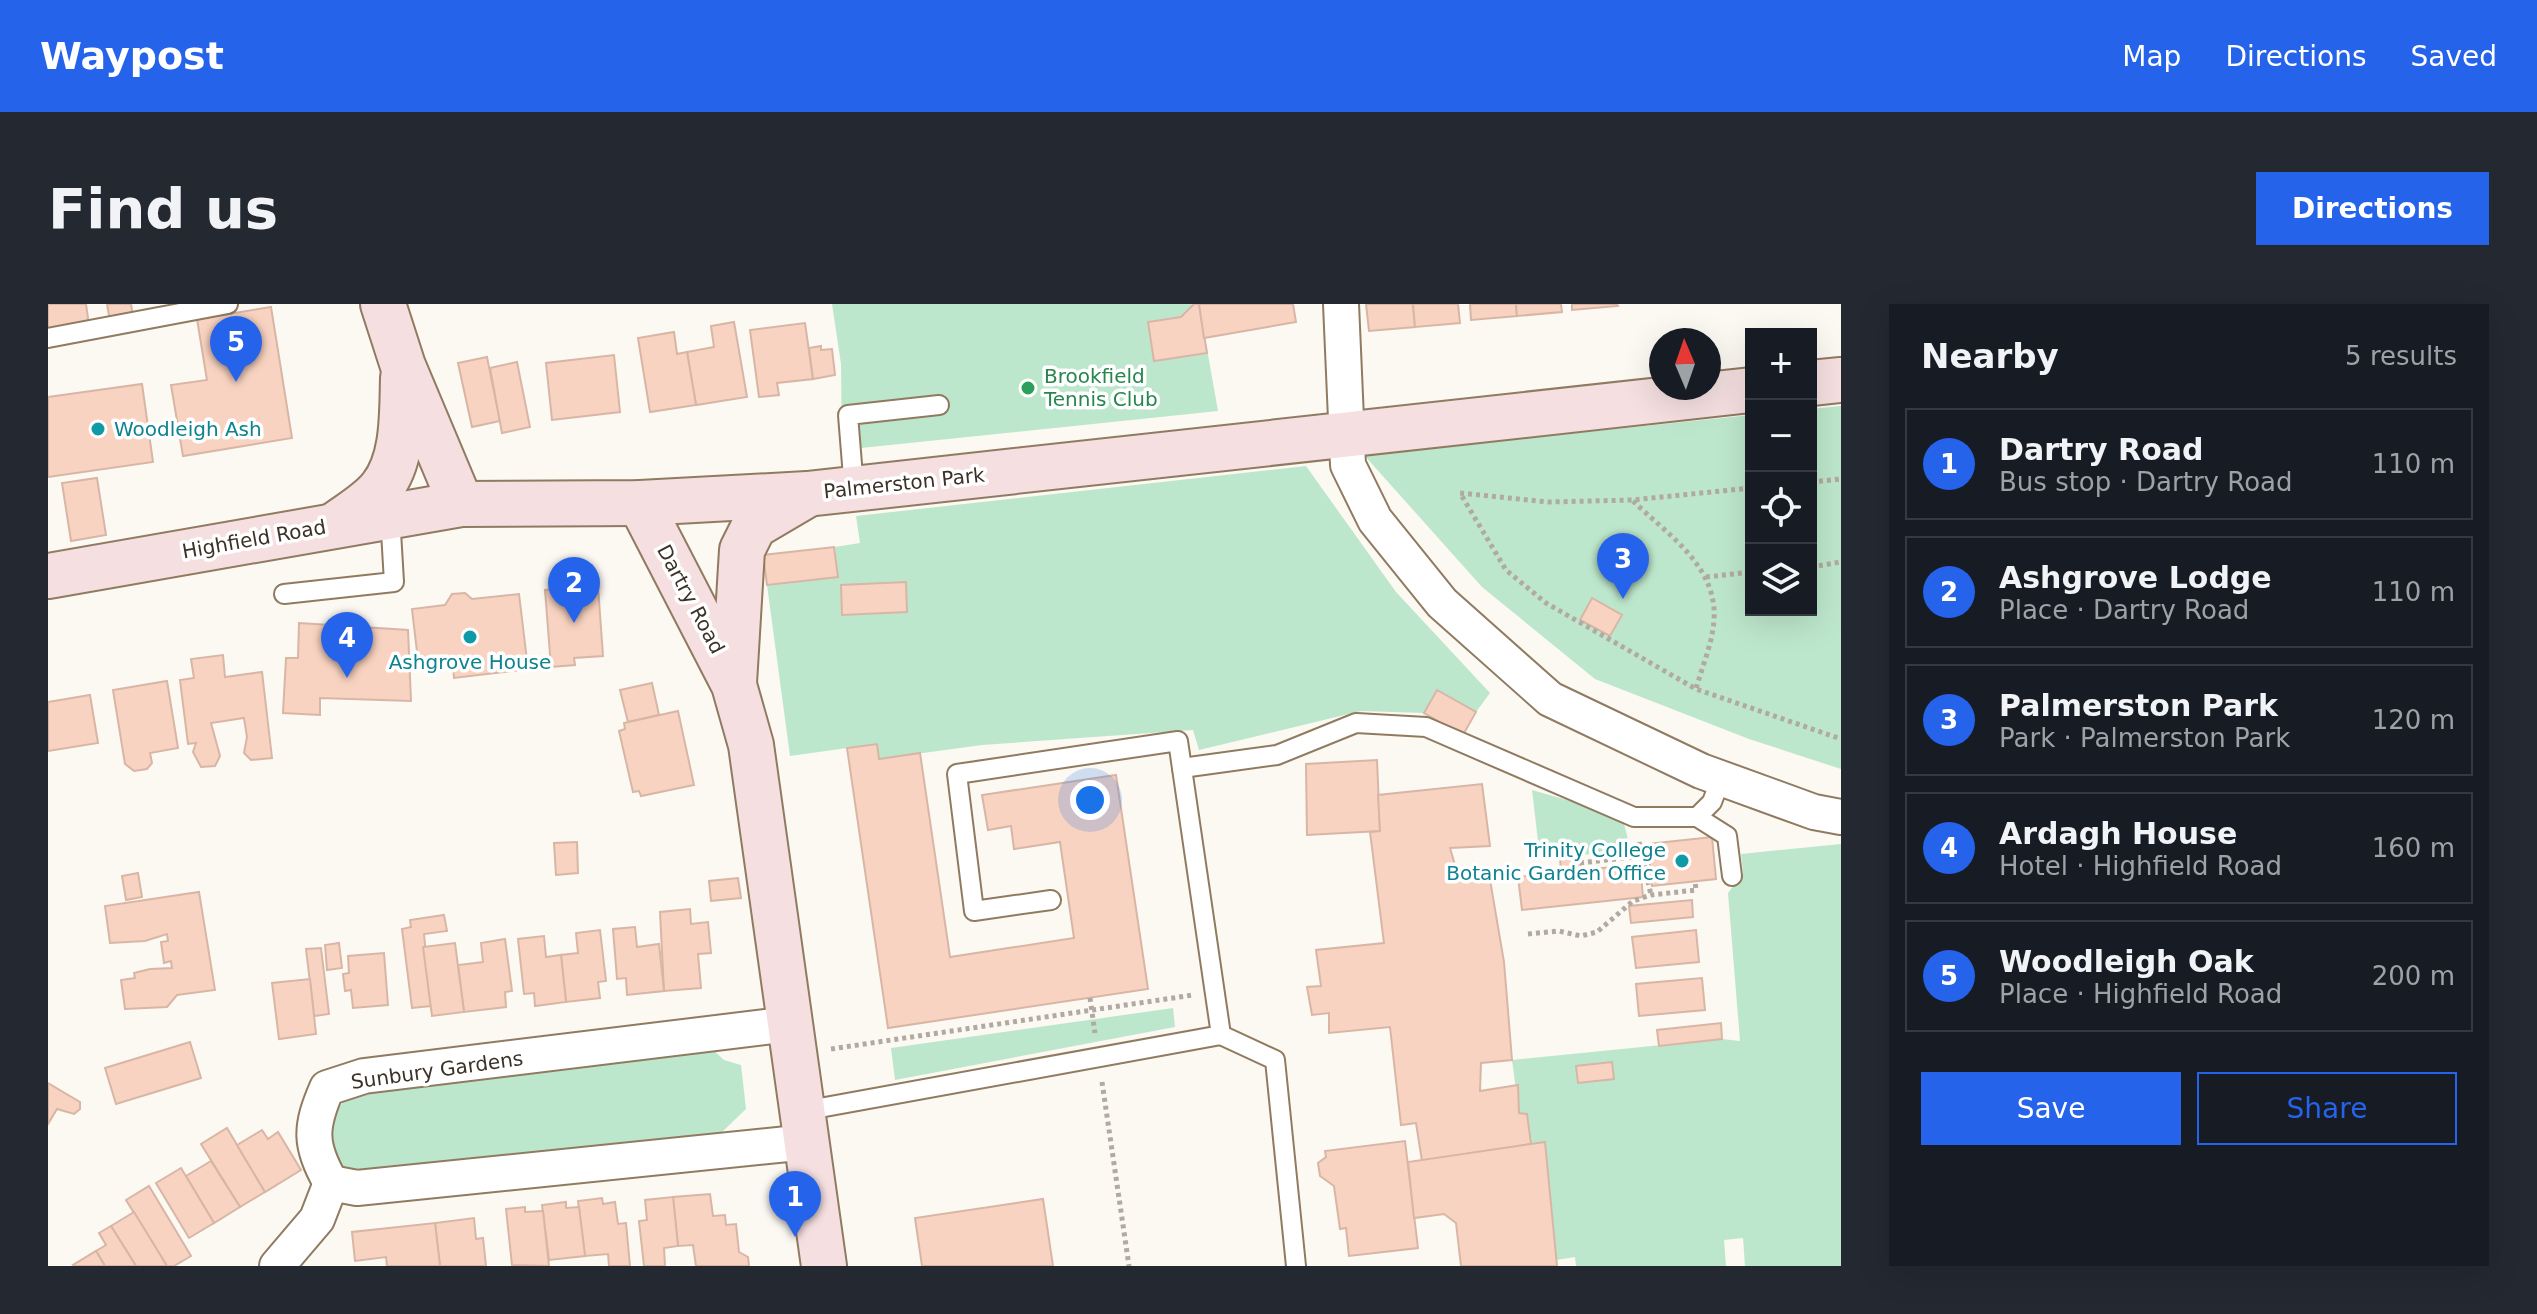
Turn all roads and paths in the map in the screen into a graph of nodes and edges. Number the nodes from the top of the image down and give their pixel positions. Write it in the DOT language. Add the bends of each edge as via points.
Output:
graph roads {
  1 [pos="228,304"];
  2 [pos="383,304"];
  3 [pos="1341,304"];
  4 [pos="146,312"];
  5 [pos="48,338"];
  6 [pos="403,366"];
  7 [pos="1841,380"];
  8 [pos="1817,382"];
  9 [pos="1745,391"];
  10 [pos="939,405"];
  11 [pos="1345,433"];
  12 [pos="1841,479"];
  13 [pos="1817,481"];
  14 [pos="854,489"];
  15 [pos="1745,489"];
  16 [pos="807,494"];
  17 [pos="1632,500"];
  18 [pos="640,503"];
  19 [pos="461,504"];
  20 [pos="390,515"];
  21 [pos="334,525"];
  22 [pos="1841,562"];
  23 [pos="1817,566"];
  24 [pos="1745,573"];
  25 [pos="48,576"];
  26 [pos="1706,577"];
  27 [pos="284,594"];
  28 [pos="734,685"];
  29 [pos="1696,689"];
  30 [pos="1841,739"];
  31 [pos="1182,768"];
  32 [pos="1721,778"];
  33 [pos="1634,817"];
  34 [pos="1697,817"];
  35 [pos="1841,817"];
  36 [pos="1642,856"];
  37 [pos="1580,863"];
  38 [pos="1732,876"];
  39 [pos="1695,881"];
  40 [pos="1651,895"];
  41 [pos="1051,900"];
  42 [pos="1528,934"];
  43 [pos="1215,992"];
  44 [pos="1090,998"];
  45 [pos="1091,1011"];
  46 [pos="1221,1035"];
  47 [pos="792,1039"];
  48 [pos="1099,1058"];
  49 [pos="805,1127"];
  50 [pos="331,1183"];
  51 [pos="277,1266"];
  52 [pos="824,1266"];
  53 [pos="1129,1266"];
  54 [pos="1296,1266"];
  1 -- 4 [label="lane"];
  2 -- 6 [label="street"];
  3 -- 11 [label="street"];
  4 -- 5 [label="lane"];
  6 -- 19 [label="street"];
  6 -- 21 [label="street" via="392,466 382,488"];
  7 -- 8 [label="street"];
  9 -- 11 [label="street, Palmerston Park"];
  10 -- 14 [label="lane" via="848,415"];
  11 -- 14 [label="street, Palmerston Park"];
  11 -- 32 [label="street" via="1348,465 1375,520 1442,603 1550,699"];
  12 -- 13 [label="path"];
  14 -- 16 [label="street, Palmerston Park"];
  15 -- 17 [label="path"];
  16 -- 18 [label="street, Palmerston Park"];
  16 -- 28 [label="street" via="754,526 742,550"];
  17 -- 26 [label="path"];
  17 -- 29 [label="path" via="1548,502 1460,493 1506,570 1546,603"];
  18 -- 19 [label="street, Palmerston Park"];
  18 -- 28 [label="street, Dartry Road"];
  19 -- 20 [label="street, Highfield Road"];
  20 -- 21 [label="street, Highfield Road"];
  20 -- 27 [label="lane" via="394,582"];
  21 -- 25 [label="street, Highfield Road"];
  22 -- 23 [label="path"];
  24 -- 26 [label="path"];
  26 -- 29 [label="path" via="1714,621"];
  28 -- 47 [label="street, Dartry Road" via="751,745"];
  29 -- 30 [label="path"];
  31 -- 33 [label="lane" via="1277,755 1356,723 1426,727"];
  31 -- 41 [label="lane" via="1178,741 957,774 974,911"];
  31 -- 43 [label="lane"];
  32 -- 34 [label="lane" via="1712,802"];
  32 -- 35 [label="street"];
  33 -- 34 [label="lane"];
  33 -- 36 [label="path"];
  34 -- 38 [label="lane" via="1727,836"];
  36 -- 37 [label="path"];
  36 -- 40 [label="path"];
  39 -- 40 [label="path" via="1696,890"];
  40 -- 42 [label="path" via="1633,901 1597,932"];
  43 -- 45 [label="path"];
  43 -- 46 [label="lane"];
  44 -- 45 [label="path"];
  45 -- 47 [label="path"];
  45 -- 48 [label="path"];
  46 -- 48 [label="lane"];
  46 -- 54 [label="lane" via="1275,1060"];
  47 -- 49 [label="street, Dartry Road"];
  47 -- 50 [label="street, Sunbury Gardens" via="364,1076 327,1088 312,1122 317,1159"];
  48 -- 49 [label="lane"];
  48 -- 53 [label="path"];
  49 -- 50 [label="street" via="357,1188"];
  49 -- 52 [label="street, Dartry Road"];
  50 -- 51 [label="street" via="317,1219"];
}
